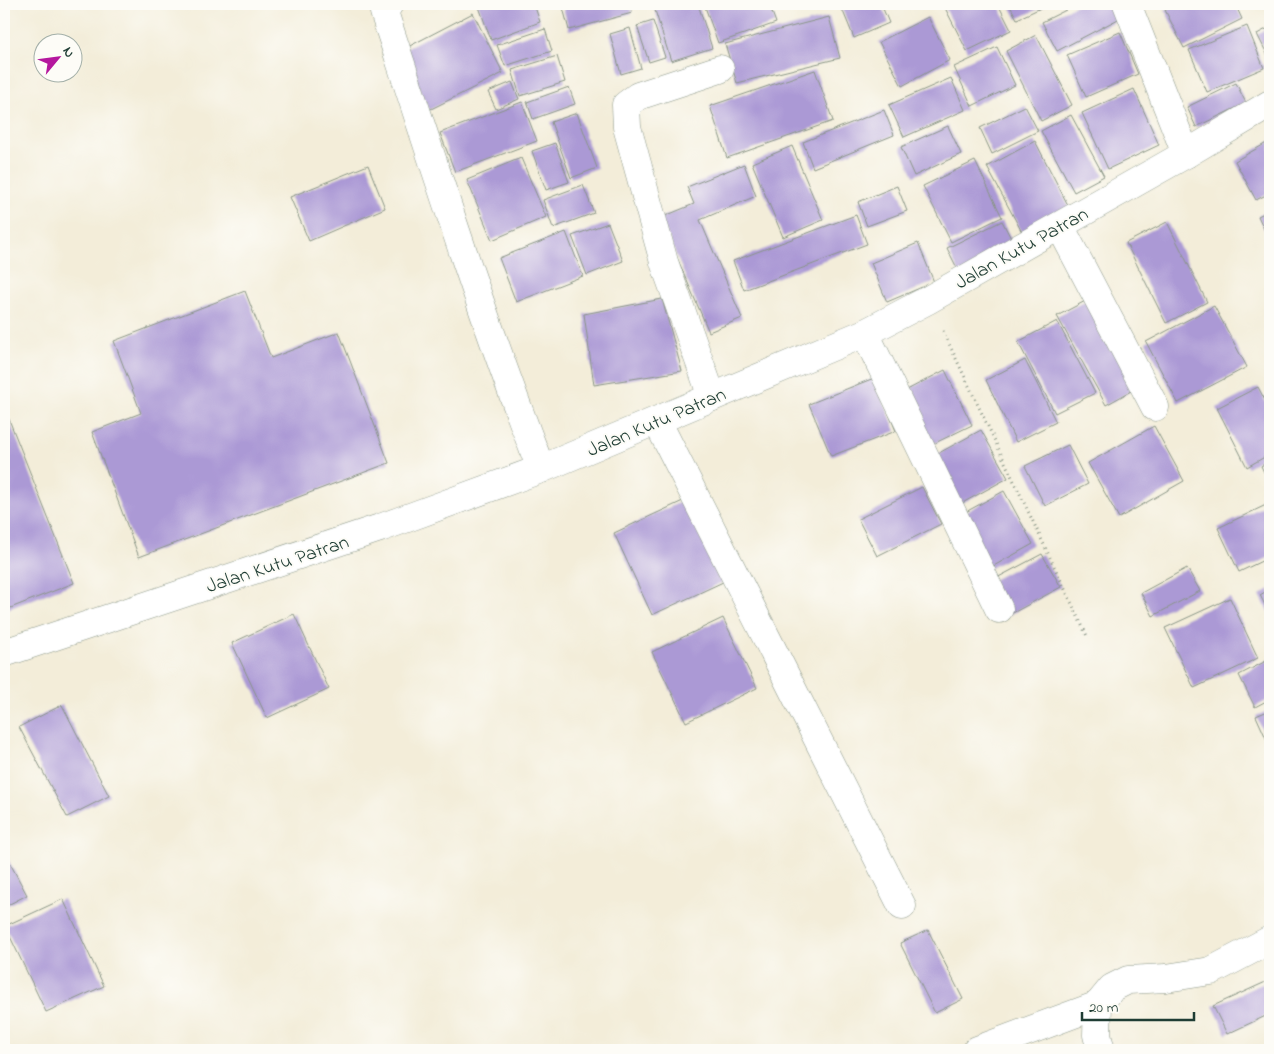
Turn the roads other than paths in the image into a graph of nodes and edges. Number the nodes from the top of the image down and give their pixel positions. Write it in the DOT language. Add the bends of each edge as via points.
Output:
graph roads {
  1 [pos="389,4"];
  2 [pos="1127,4"];
  3 [pos="720,69"];
  4 [pos="1270,104"];
  5 [pos="1186,154"];
  6 [pos="1060,226"];
  7 [pos="865,333"];
  8 [pos="712,397"];
  9 [pos="1154,407"];
  10 [pos="657,421"];
  11 [pos="541,469"];
  12 [pos="999,609"];
  13 [pos="4,653"];
  14 [pos="902,906"];
  15 [pos="1270,940"];
  16 [pos="1098,1005"];
  17 [pos="977,1050"];
  18 [pos="1101,1050"];
  1 -- 11 [label="street" via="384,12 466,261"];
  2 -- 5 [label="street"];
  3 -- 8 [label="street" via="638,96 626,105 627,127 664,262"];
  4 -- 5 [label="street, Jalan Kutu Patran"];
  5 -- 6 [label="street, Jalan Kutu Patran"];
  6 -- 7 [label="street, Jalan Kutu Patran"];
  6 -- 9 [label="street"];
  7 -- 8 [label="street, Jalan Kutu Patran"];
  7 -- 12 [label="street"];
  8 -- 10 [label="street, Jalan Kutu Patran"];
  10 -- 11 [label="street, Jalan Kutu Patran"];
  10 -- 14 [label="street"];
  11 -- 13 [label="street, Jalan Kutu Patran" via="380,528"];
  15 -- 16 [label="street" via="1211,971 1128,980 1112,988"];
  16 -- 17 [label="street"];
  16 -- 18 [label="street" via="1096,1035"];
}
